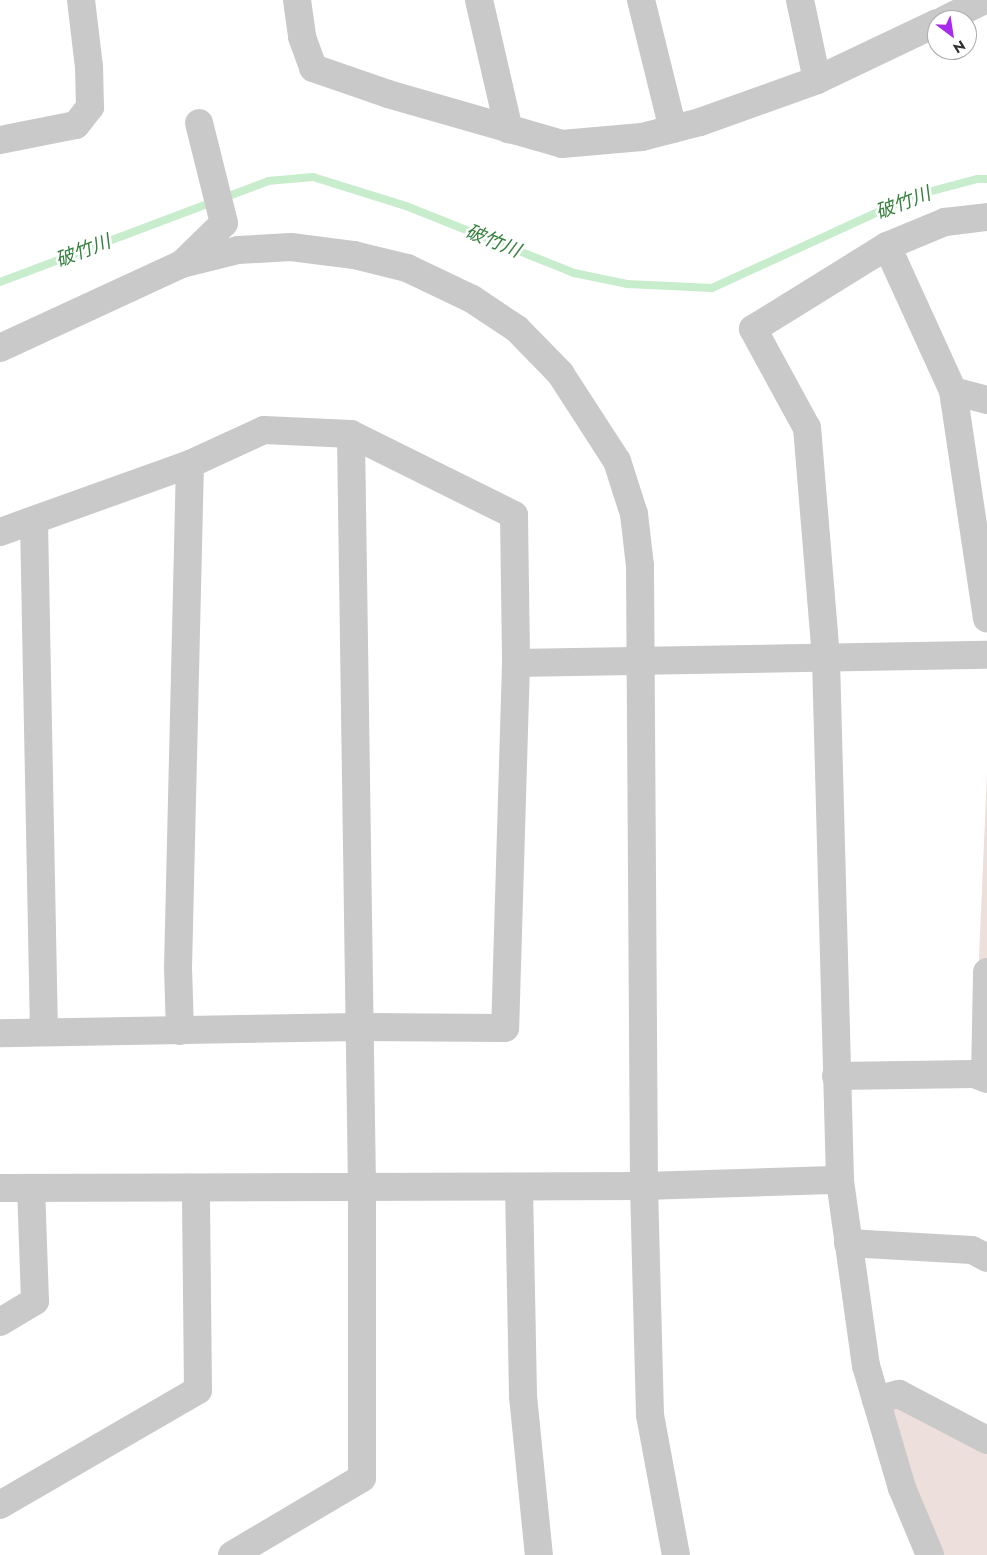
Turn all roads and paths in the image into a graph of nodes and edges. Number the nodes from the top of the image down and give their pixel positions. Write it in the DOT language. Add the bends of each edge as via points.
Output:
graph roads {
  1 [pos="81,0"];
  2 [pos="297,0"];
  3 [pos="480,0"];
  4 [pos="641,0"];
  5 [pos="800,0"];
  6 [pos="979,1"];
  7 [pos="962,10"];
  8 [pos="927,28"];
  9 [pos="817,80"];
  10 [pos="199,123"];
  11 [pos="673,129"];
  12 [pos="509,130"];
  13 [pos="0,140"];
  14 [pos="987,217"];
  15 [pos="888,246"];
  16 [pos="182,264"];
  17 [pos="0,348"];
  18 [pos="952,391"];
  19 [pos="987,400"];
  20 [pos="351,434"];
  21 [pos="190,464"];
  22 [pos="34,522"];
  23 [pos="0,532"];
  24 [pos="987,618"];
  25 [pos="987,654"];
  26 [pos="826,658"];
  27 [pos="640,661"];
  28 [pos="516,663"];
  29 [pos="987,972"];
  30 [pos="359,1026"];
  31 [pos="180,1031"];
  32 [pos="44,1032"];
  33 [pos="0,1033"];
  34 [pos="836,1076"];
  35 [pos="986,1079"];
  36 [pos="840,1180"];
  37 [pos="644,1186"];
  38 [pos="520,1187"];
  39 [pos="0,1188"];
  40 [pos="31,1188"];
  41 [pos="196,1188"];
  42 [pos="362,1188"];
  43 [pos="848,1243"];
  44 [pos="987,1258"];
  45 [pos="0,1322"];
  46 [pos="876,1400"];
  47 [pos="987,1440"];
  48 [pos="0,1505"];
  49 [pos="232,1555"];
  50 [pos="539,1555"];
  51 [pos="676,1555"];
  52 [pos="930,1555"];
  1 -- 13 [label="street" via="90,107 76,125"];
  2 -- 12 [label="street" via="302,38 313,68"];
  3 -- 12 [label="street"];
  4 -- 11 [label="street"];
  5 -- 9 [label="street"];
  6 -- 7 [label="street"];
  8 -- 9 [label="street"];
  9 -- 11 [label="street"];
  10 -- 16 [label="street" via="224,223"];
  11 -- 12 [label="street" via="642,137 562,144"];
  14 -- 15 [label="street" via="946,222"];
  15 -- 18 [label="street"];
  15 -- 26 [label="street" via="753,329 807,428"];
  16 -- 17 [label="street"];
  16 -- 27 [label="street" via="238,250 291,247 354,255 407,268 472,299 517,329 560,373 618,461 634,514 640,566"];
  18 -- 19 [label="street"];
  18 -- 24 [label="street"];
  20 -- 21 [label="street" via="264,430"];
  20 -- 28 [label="street" via="514,515"];
  20 -- 30 [label="street"];
  21 -- 22 [label="street"];
  21 -- 31 [label="street" via="178,968"];
  22 -- 23 [label="street"];
  22 -- 32 [label="street"];
  25 -- 26 [label="street"];
  26 -- 27 [label="street"];
  26 -- 34 [label="street"];
  27 -- 28 [label="street"];
  27 -- 37 [label="street"];
  28 -- 30 [label="street" via="505,1028"];
  29 -- 35 [label="street"];
  30 -- 31 [label="street"];
  30 -- 42 [label="street"];
  31 -- 32 [label="street"];
  32 -- 33 [label="street"];
  34 -- 35 [label="street" via="974,1074"];
  34 -- 36 [label="street"];
  36 -- 37 [label="street"];
  36 -- 43 [label="street"];
  37 -- 38 [label="street"];
  37 -- 51 [label="street" via="650,1415"];
  38 -- 42 [label="street"];
  38 -- 50 [label="street" via="523,1396"];
  39 -- 40 [label="street"];
  40 -- 41 [label="street"];
  40 -- 45 [label="street" via="36,1301"];
  41 -- 42 [label="street"];
  41 -- 48 [label="street" via="198,1390"];
  42 -- 49 [label="street" via="362,1478"];
  43 -- 44 [label="street" via="972,1250"];
  43 -- 46 [label="street" via="866,1366"];
  46 -- 47 [label="street" via="900,1394"];
  46 -- 52 [label="street" via="902,1488"];
}
